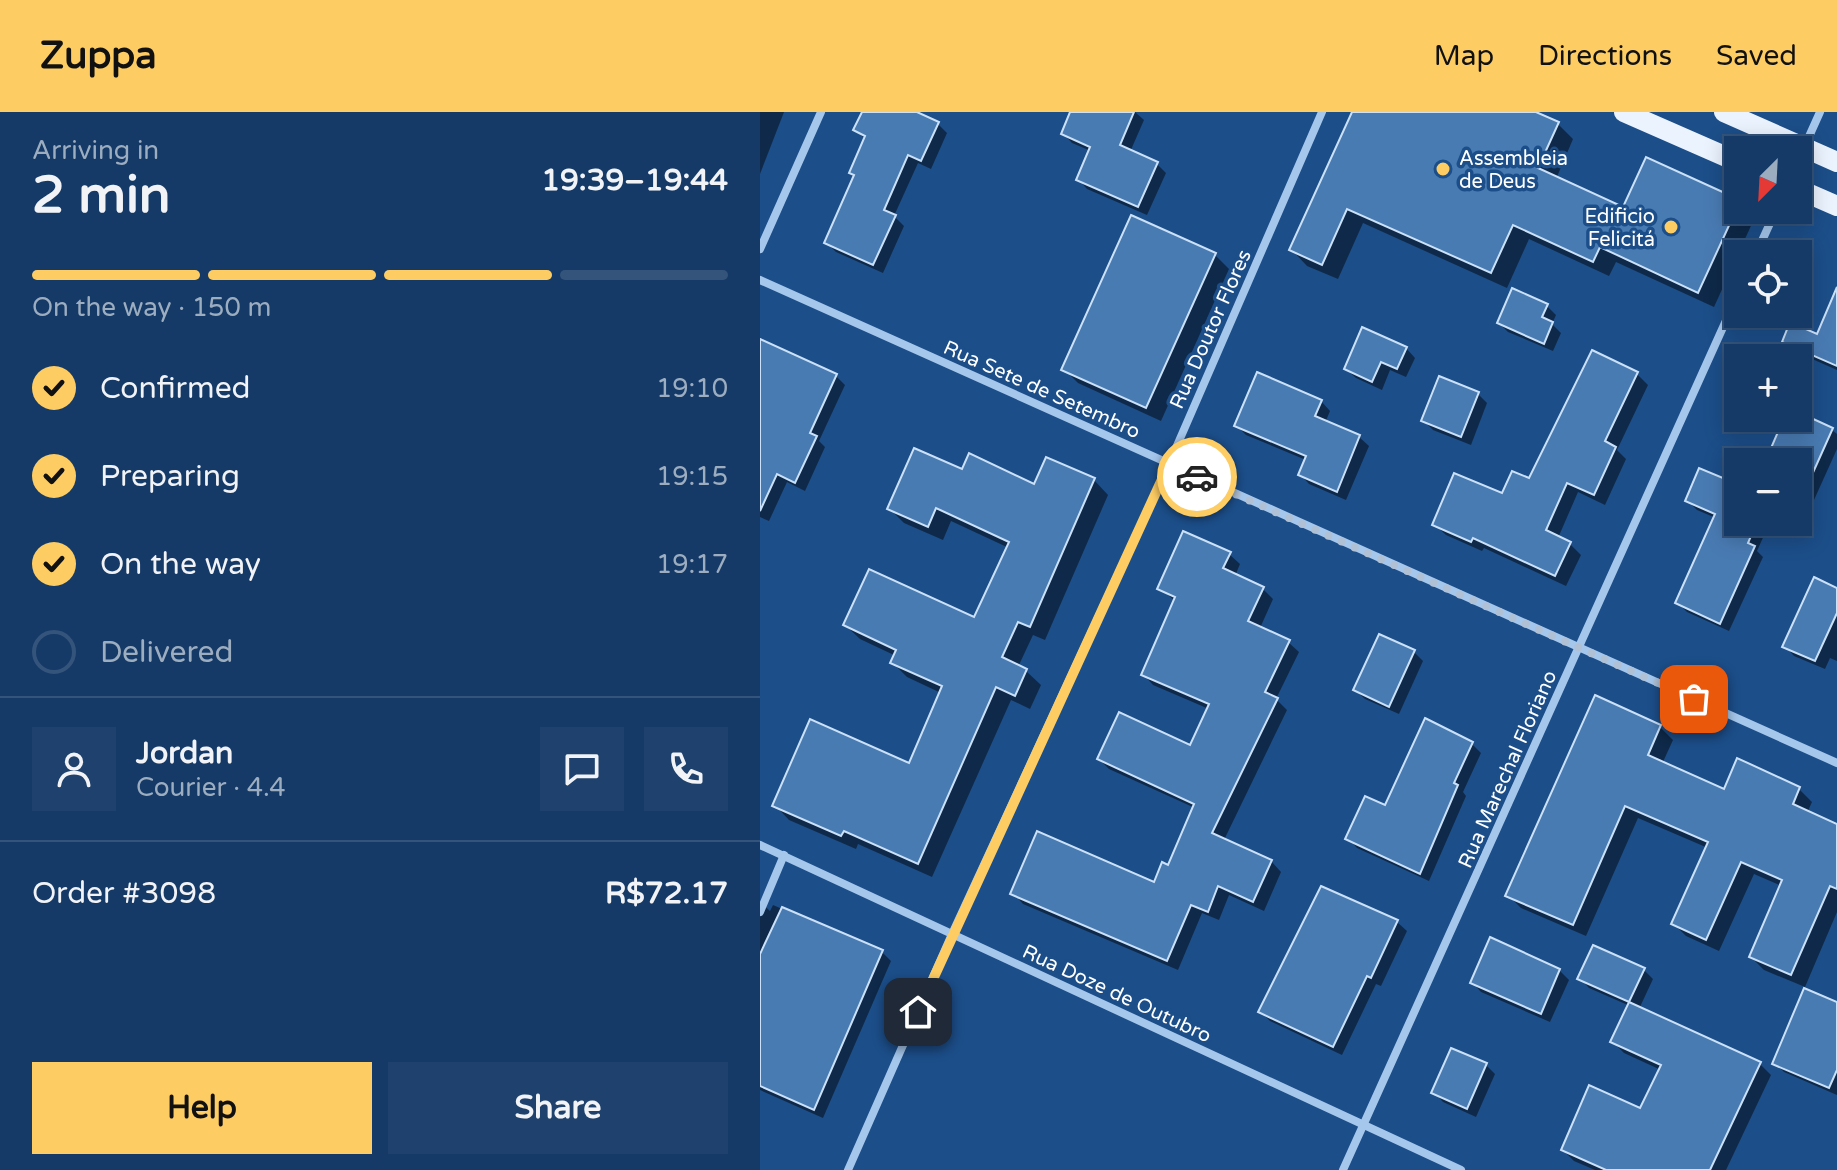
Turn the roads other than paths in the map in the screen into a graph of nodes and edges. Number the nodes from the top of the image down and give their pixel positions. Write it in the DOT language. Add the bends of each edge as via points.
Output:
graph roads {
  1 [pos="821,112"];
  2 [pos="1322,112"];
  3 [pos="1624,112"];
  4 [pos="1724,112"];
  5 [pos="1820,112"];
  6 [pos="1768,136"];
  7 [pos="1809,136"];
  8 [pos="1724,156"];
  9 [pos="1812,156"];
  10 [pos="1837,162"];
  11 [pos="1812,195"];
  12 [pos="1837,206"];
  13 [pos="760,249"];
  14 [pos="760,280"];
  15 [pos="1724,325"];
  16 [pos="1169,464"];
  17 [pos="1579,648"];
  18 [pos="1837,763"];
  19 [pos="760,845"];
  20 [pos="784,855"];
  21 [pos="760,912"];
  22 [pos="952,934"];
  23 [pos="1363,1125"];
  24 [pos="848,1170"];
  25 [pos="1343,1170"];
  26 [pos="1461,1170"];
  1 -- 13 [label="street"];
  2 -- 16 [label="street, Rua Doutor Flores"];
  3 -- 8 [label="main road"];
  4 -- 6 [label="main road"];
  5 -- 7 [label="street"];
  9 -- 10 [label="main road"];
  11 -- 12 [label="main road"];
  14 -- 16 [label="street, Rua Sete de Setembro"];
  15 -- 17 [label="street, Rua Marechal Floriano"];
  16 -- 17 [label="street, Rua Sete de Setembro"];
  16 -- 22 [label="street, Rua Doutor Flores"];
  17 -- 18 [label="street, Rua Sete de Setembro"];
  17 -- 23 [label="street, Rua Marechal Floriano"];
  19 -- 20 [label="street, Rua Doze de Outubro"];
  20 -- 21 [label="street"];
  20 -- 22 [label="street, Rua Doze de Outubro"];
  22 -- 23 [label="street, Rua Doze de Outubro"];
  22 -- 24 [label="street, Rua Doutor Flores"];
  23 -- 25 [label="street, Rua Marechal Floriano"];
  23 -- 26 [label="street, Rua Doze de Outubro"];
}
